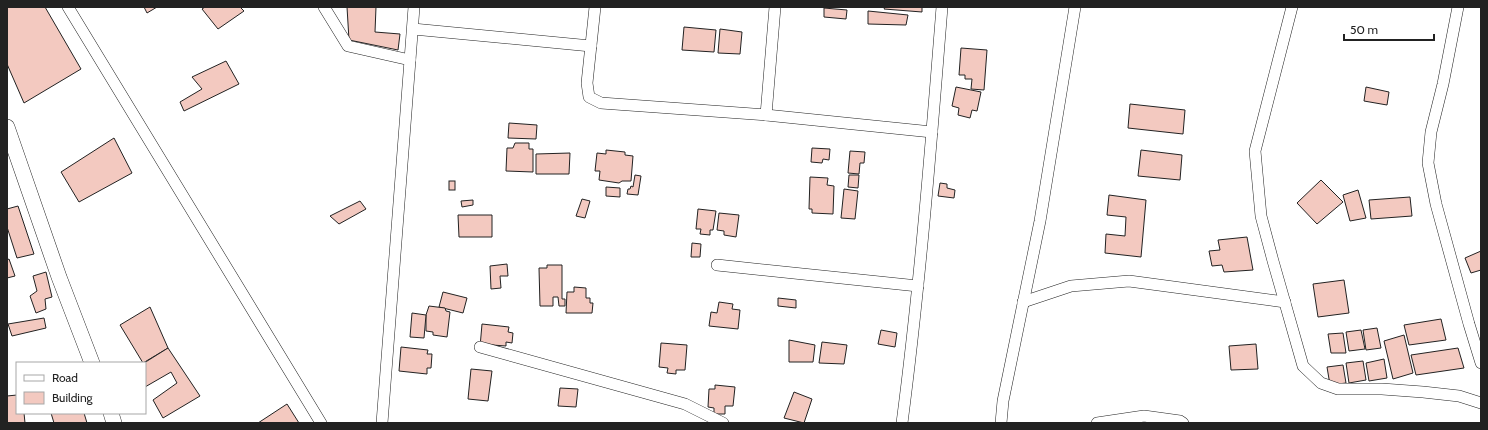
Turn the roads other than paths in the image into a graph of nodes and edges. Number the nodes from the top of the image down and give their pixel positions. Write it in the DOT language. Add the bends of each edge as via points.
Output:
graph roads {
  1 [pos="68,7"];
  2 [pos="324,7"];
  3 [pos="414,7"];
  4 [pos="595,7"];
  5 [pos="775,7"];
  6 [pos="942,7"];
  7 [pos="1075,7"];
  8 [pos="1292,7"];
  9 [pos="1458,7"];
  10 [pos="412,29"];
  11 [pos="591,46"];
  12 [pos="410,60"];
  13 [pos="766,115"];
  14 [pos="7,127"];
  15 [pos="932,132"];
  16 [pos="717,265"];
  17 [pos="918,286"];
  18 [pos="1024,302"];
  19 [pos="1285,302"];
  20 [pos="480,347"];
  21 [pos="92,362"];
  22 [pos="1481,363"];
  23 [pos="1481,404"];
  24 [pos="321,423"];
  25 [pos="382,423"];
  26 [pos="723,423"];
  27 [pos="902,423"];
  28 [pos="1001,423"];
  29 [pos="1097,423"];
  30 [pos="1183,423"];
  1 -- 24 [label="street"];
  2 -- 12 [label="street" via="348,46"];
  3 -- 10 [label="street"];
  4 -- 11 [label="street"];
  5 -- 13 [label="street"];
  6 -- 15 [label="street"];
  7 -- 18 [label="street"];
  8 -- 19 [label="street" via="1256,151 1261,216"];
  9 -- 22 [label="street" via="1431,132 1428,162 1436,204"];
  10 -- 11 [label="street"];
  10 -- 12 [label="street"];
  11 -- 13 [label="street" via="587,82 589,97 601,103"];
  12 -- 25 [label="street"];
  13 -- 15 [label="street"];
  14 -- 21 [label="main road"];
  15 -- 17 [label="street"];
  16 -- 17 [label="street"];
  17 -- 27 [label="street"];
  18 -- 19 [label="street" via="1071,286 1129,281"];
  18 -- 28 [label="street" via="1003,401"];
  19 -- 23 [label="street" via="1303,366 1321,383 1338,389 1382,389 1459,396"];
  20 -- 26 [label="street" via="685,404"];
  29 -- 30 [label="street" via="1144,416"];
}
